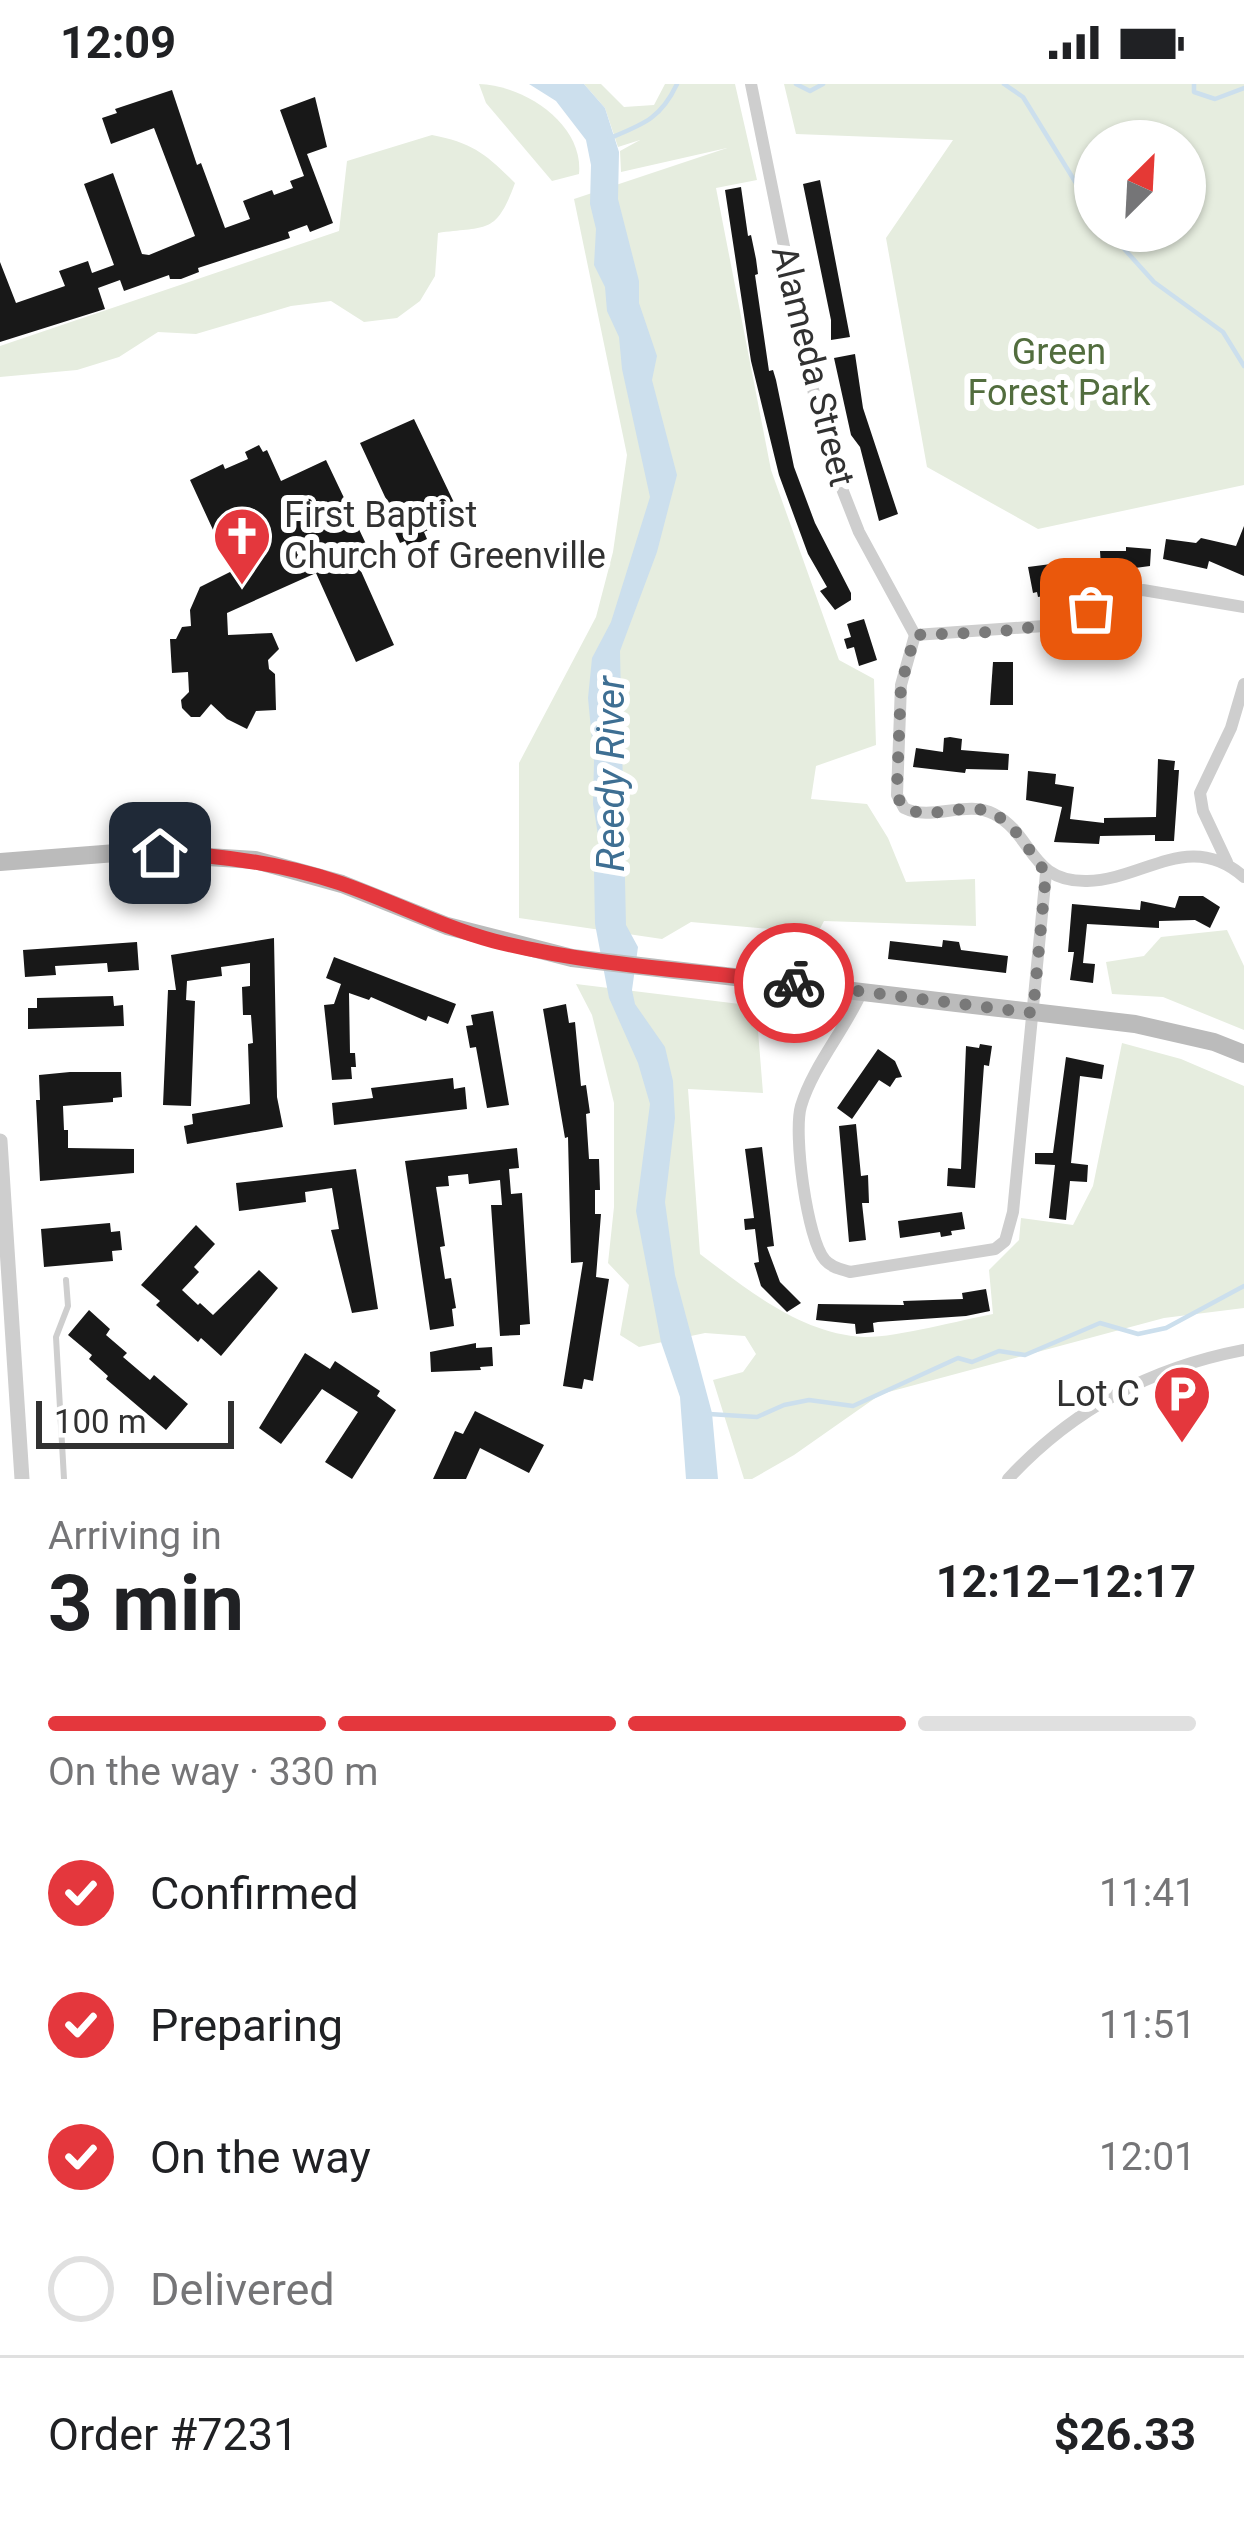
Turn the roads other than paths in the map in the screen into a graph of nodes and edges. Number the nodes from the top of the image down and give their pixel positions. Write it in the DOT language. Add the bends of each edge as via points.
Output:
graph roads {
  1 [pos="751,84"];
  2 [pos="1244,607"];
  3 [pos="915,635"];
  4 [pos="1244,684"];
  5 [pos="0,862"];
  6 [pos="1227,862"];
  7 [pos="1046,873"];
  8 [pos="1244,877"];
  9 [pos="862,991"];
  10 [pos="1033,1013"];
  11 [pos="1244,1054"];
  12 [pos="0,1141"];
  13 [pos="67,1280"];
  14 [pos="1244,1350"];
  15 [pos="22,1479"];
  16 [pos="64,1479"];
  17 [pos="1008,1479"];
  1 -- 3 [label="street, Alameda Street" via="824,442 859,532"];
  2 -- 3 [label="street" via="1143,590 1044,626"];
  3 -- 7 [label="street" via="901,685 898,801 916,813 990,811"];
  4 -- 6 [label="street" via="1200,793"];
  5 -- 9 [label="main road" via="129,852 255,860 447,926 572,958"];
  6 -- 7 [label="street" via="1177,858 1086,881"];
  6 -- 8 [label="street"];
  7 -- 10 [label="street"];
  9 -- 10 [label="main road"];
  9 -- 10 [label="street" via="799,1118 818,1249 850,1272 962,1257 1005,1241"];
  10 -- 11 [label="main road" via="1167,1029"];
  12 -- 15 [label="street"];
  13 -- 16 [label="lane" via="56,1337"];
  14 -- 17 [label="street" via="1185,1363 1111,1395"];
}
